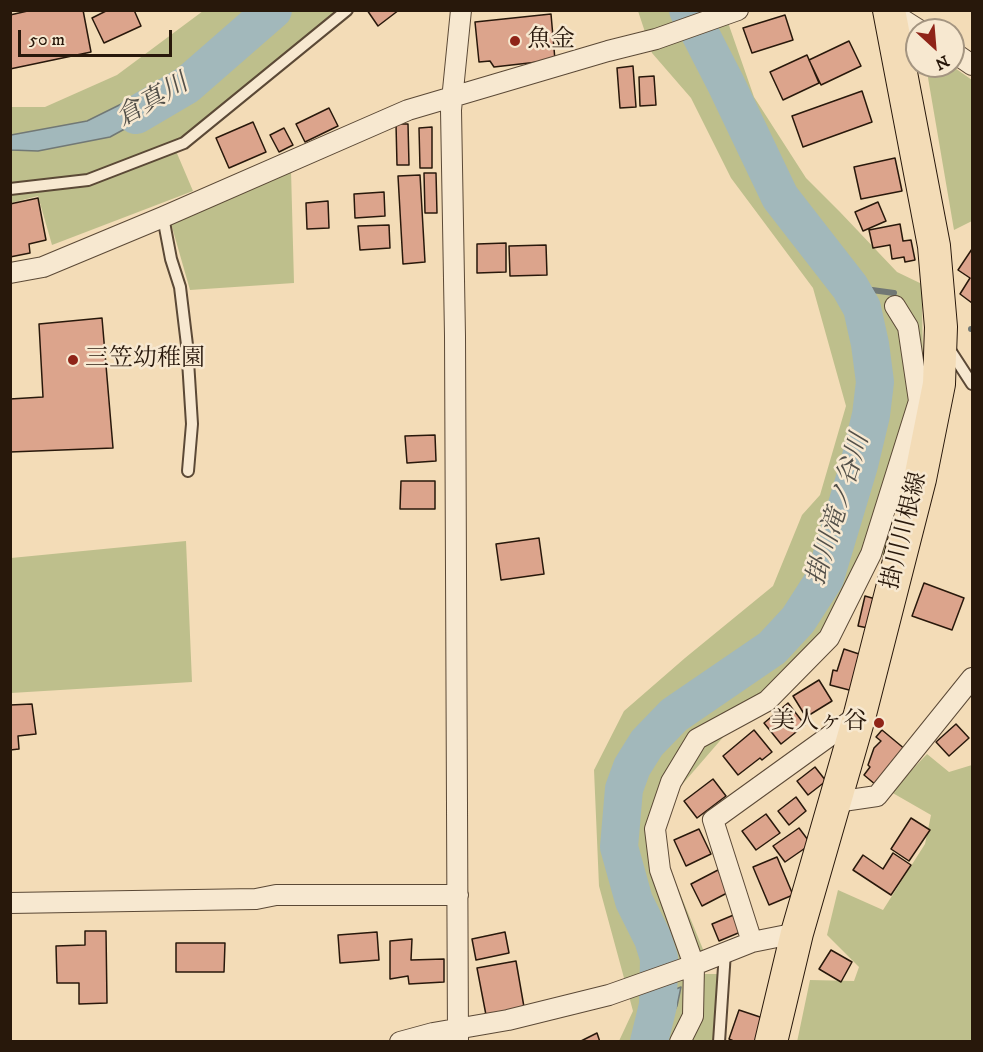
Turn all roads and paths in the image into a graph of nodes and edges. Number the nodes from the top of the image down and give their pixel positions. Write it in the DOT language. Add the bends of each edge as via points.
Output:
graph roads {
  1 [pos="347,10"];
  2 [pos="461,10"];
  3 [pos="889,11"];
  4 [pos="730,13"];
  5 [pos="905,21"];
  6 [pos="452,96"];
  7 [pos="10,189"];
  8 [pos="163,217"];
  9 [pos="10,273"];
  10 [pos="895,306"];
  11 [pos="940,321"];
  12 [pos="972,384"];
  13 [pos="188,471"];
  14 [pos="972,678"];
  15 [pos="860,714"];
  16 [pos="836,802"];
  17 [pos="458,895"];
  18 [pos="10,903"];
  19 [pos="797,933"];
  20 [pos="752,942"];
  21 [pos="725,952"];
  22 [pos="687,967"];
  23 [pos="457,1036"];
  24 [pos="400,1041"];
  25 [pos="680,1041"];
  26 [pos="718,1041"];
  27 [pos="771,1041"];
  1 -- 7 [label="lane" via="184,143 88,180"];
  2 -- 6 [label="street"];
  3 -- 5 [label="street"];
  3 -- 11 [label="main road, 掛川川根線" via="934,246"];
  4 -- 6 [label="street" via="656,39"];
  6 -- 8 [label="street" via="408,110"];
  6 -- 17 [label="street"];
  8 -- 9 [label="street" via="43,267"];
  8 -- 13 [label="lane" via="180,287 187,345 192,424"];
  10 -- 22 [label="street" via="908,327 919,401 871,554 829,638 767,701 697,739 671,782 655,829 660,870"];
  11 -- 12 [label="lane"];
  11 -- 15 [label="main road, 掛川川根線" via="939,384 920,479"];
  14 -- 16 [label="street" via="877,796"];
  15 -- 16 [label="main road, 掛川川根線"];
  15 -- 20 [label="street" via="713,820"];
  16 -- 19 [label="main road, 掛川川根線"];
  17 -- 18 [label="street" via="276,895"];
  17 -- 23 [label="street"];
  19 -- 20 [label="street"];
  19 -- 27 [label="main road, 掛川川根線"];
  20 -- 21 [label="street"];
  21 -- 22 [label="street"];
  21 -- 26 [label="lane"];
  22 -- 23 [label="street" via="609,995"];
  22 -- 25 [label="street" via="693,1016"];
  23 -- 24 [label="street" via="433,1033"];
}
